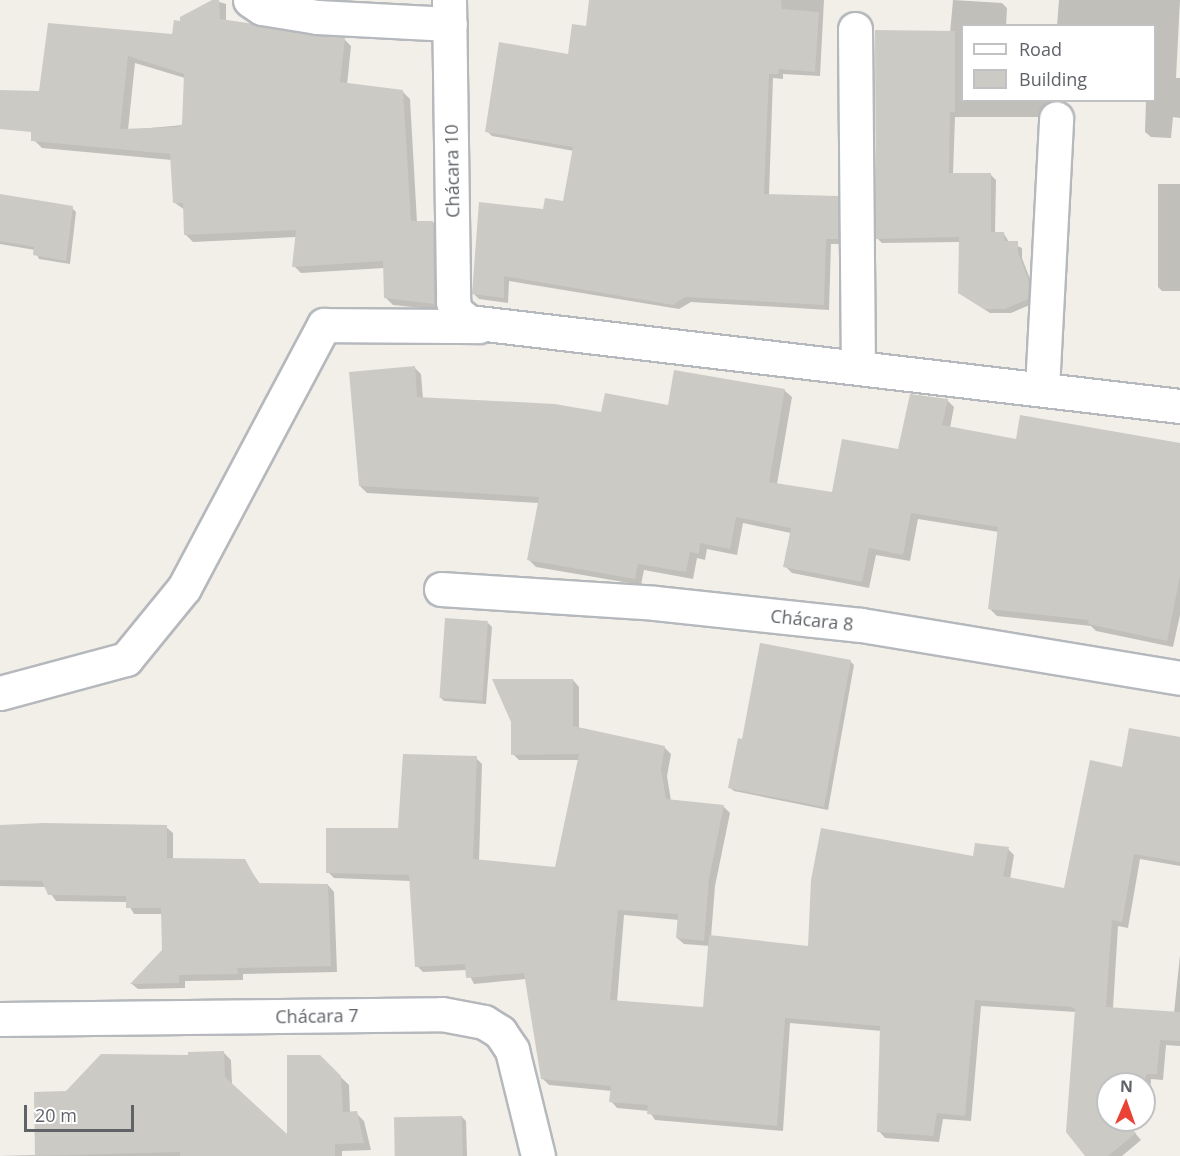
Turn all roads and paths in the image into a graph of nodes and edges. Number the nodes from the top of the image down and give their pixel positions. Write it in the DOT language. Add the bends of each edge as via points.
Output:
graph roads {
  1 [pos="250,0"];
  2 [pos="450,12"];
  3 [pos="855,29"];
  4 [pos="1056,118"];
  5 [pos="470,320"];
  6 [pos="858,367"];
  7 [pos="1042,389"];
  8 [pos="1180,406"];
  9 [pos="441,589"];
  10 [pos="1180,678"];
  11 [pos="0,693"];
  12 [pos="0,1019"];
  13 [pos="538,1156"];
  1 -- 2 [label="street, Chácara 10" via="262,8 316,17"];
  2 -- 5 [label="street, Chácara 10" via="453,302"];
  3 -- 6 [label="street"];
  4 -- 7 [label="street"];
  5 -- 6 [label="street"];
  5 -- 11 [label="street" via="324,325 184,588 126,658"];
  6 -- 7 [label="street"];
  7 -- 8 [label="street"];
  9 -- 10 [label="street, Chácara 8" via="655,603 861,625"];
  12 -- 13 [label="street, Chácara 7" via="442,1014 484,1022 500,1032 512,1050"];
}
